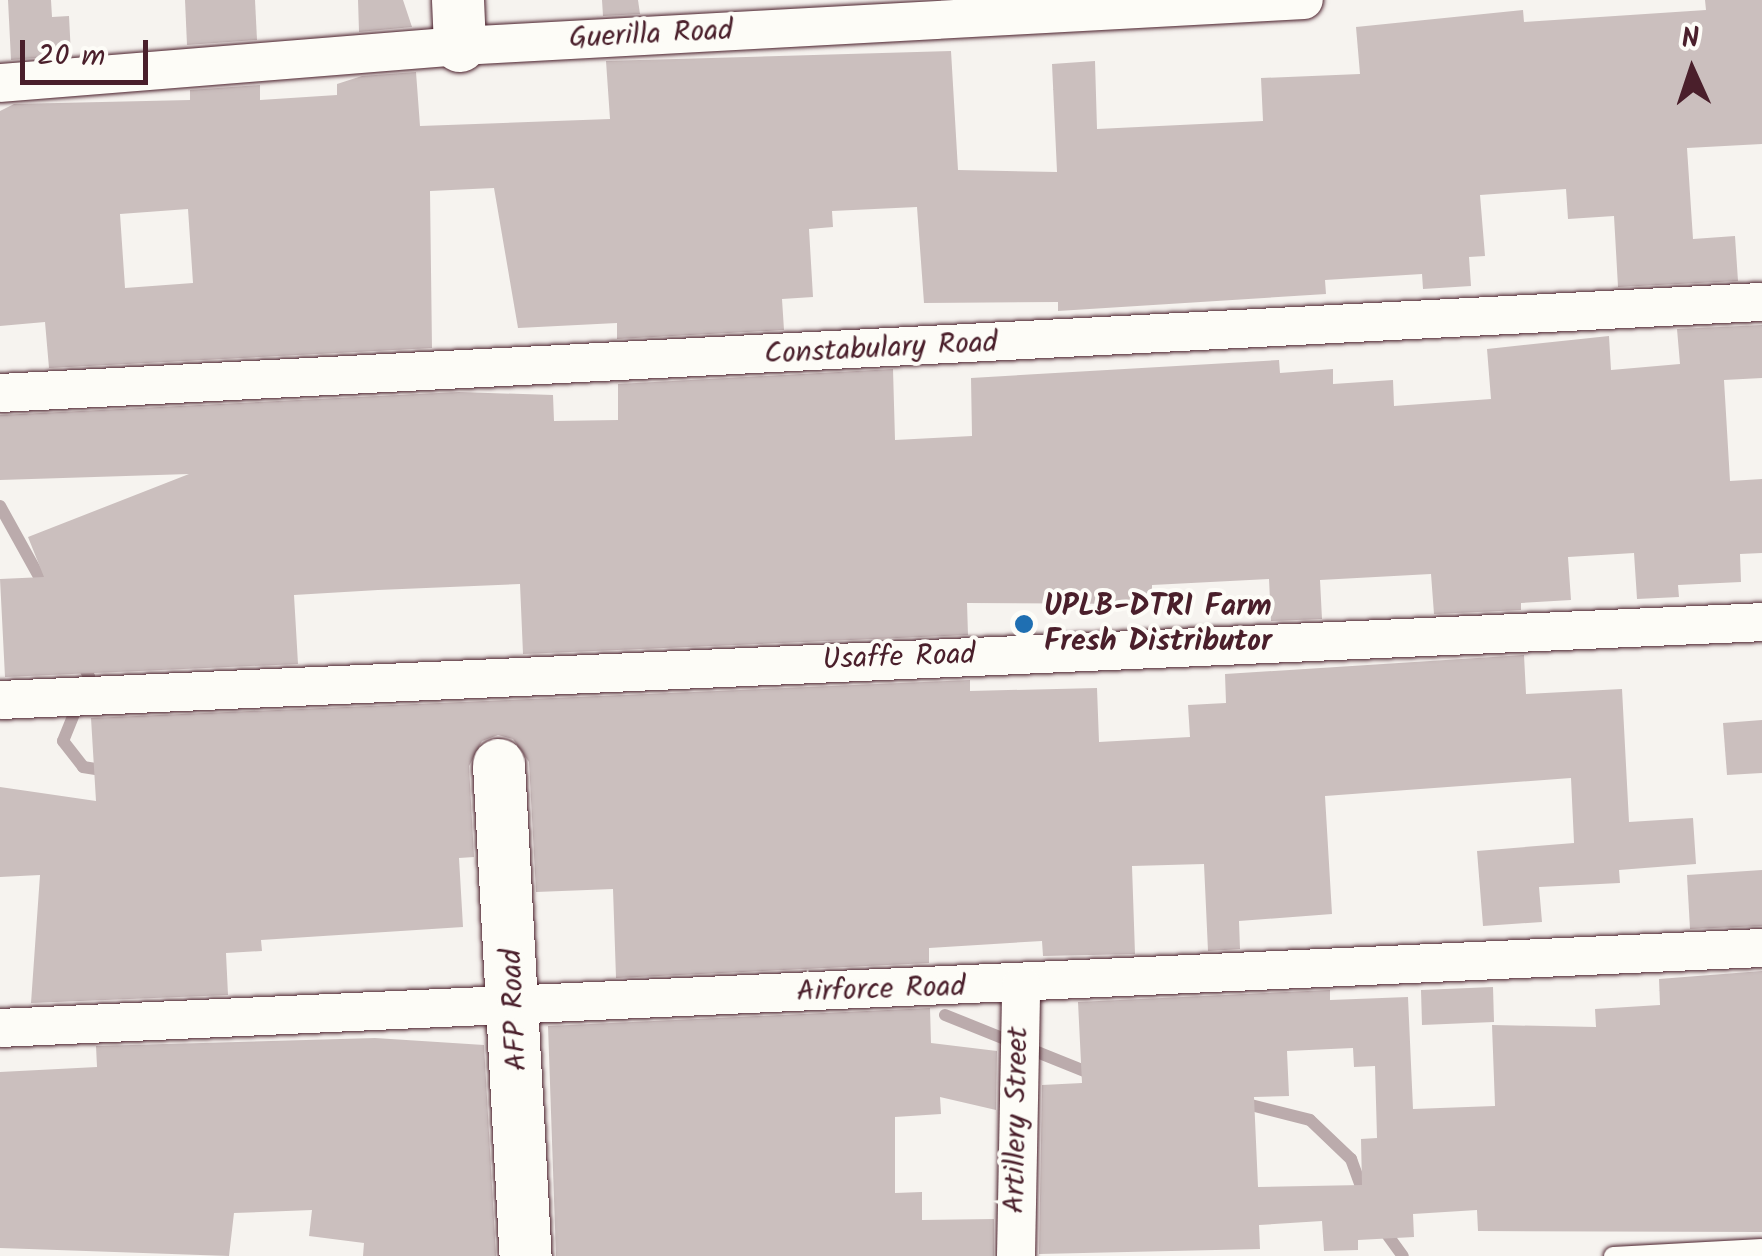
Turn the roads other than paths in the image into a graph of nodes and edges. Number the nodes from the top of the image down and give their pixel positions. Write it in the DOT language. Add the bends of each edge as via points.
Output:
graph roads {
  1 [pos="1304,0"];
  2 [pos="459,23"];
  3 [pos="0,83"];
  4 [pos="1762,302"];
  5 [pos="0,393"];
  6 [pos="1762,622"];
  7 [pos="0,700"];
  8 [pos="499,765"];
  9 [pos="1762,948"];
  10 [pos="1021,985"];
  11 [pos="516,1006"];
  12 [pos="0,1028"];
  13 [pos="1762,1248"];
  14 [pos="526,1256"];
  15 [pos="1016,1256"];
  16 [pos="1613,1256"];
  1 -- 2 [label="street, Guerilla Road"];
  2 -- 3 [label="street, Guerilla Road"];
  4 -- 5 [label="street, Constabulary Road"];
  6 -- 7 [label="street, Usaffe Road"];
  8 -- 11 [label="street, AFP Road"];
  9 -- 10 [label="street, Airforce Road"];
  10 -- 11 [label="street, Airforce Road"];
  10 -- 15 [label="street, Artillery Street" via="1013,1116"];
  11 -- 12 [label="street, Airforce Road"];
  11 -- 14 [label="street, AFP Road"];
  13 -- 16 [label="lane"];
}
